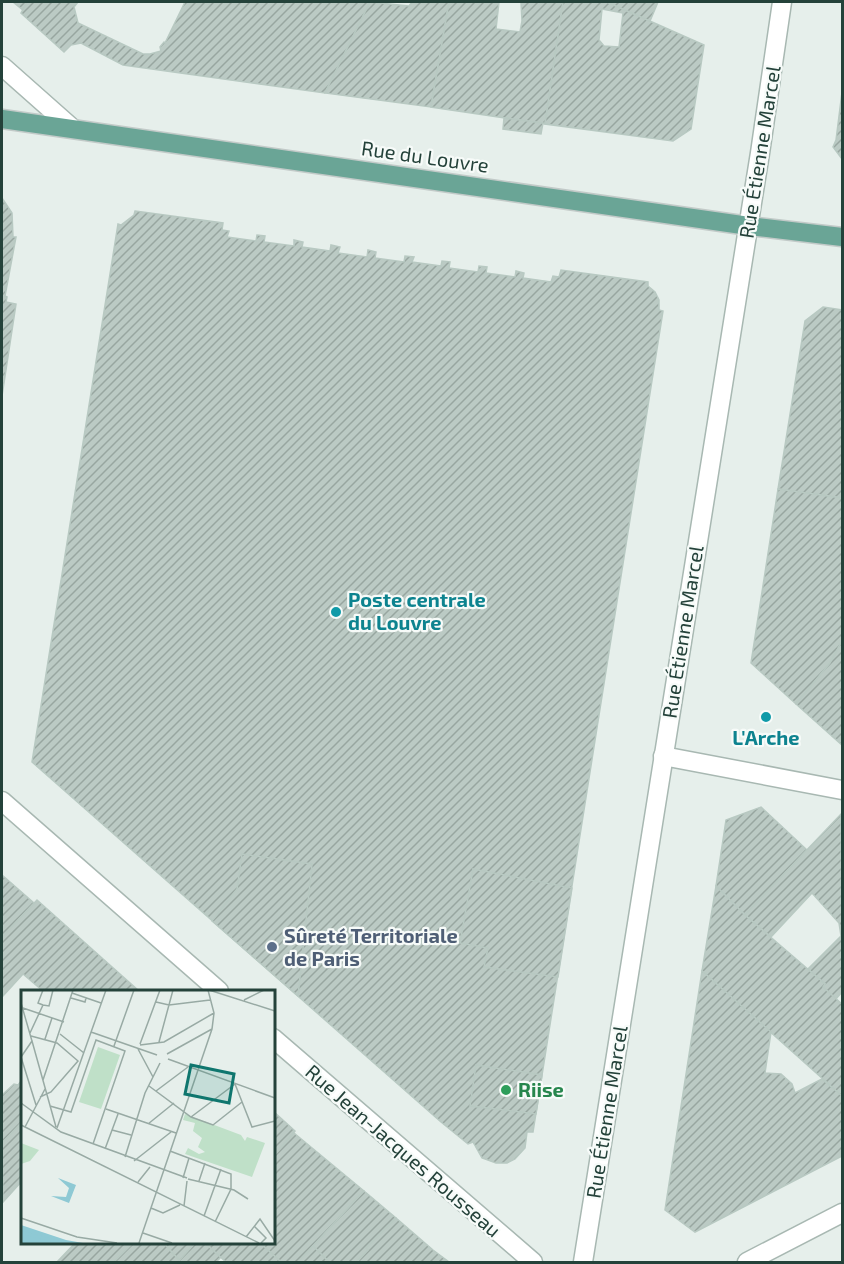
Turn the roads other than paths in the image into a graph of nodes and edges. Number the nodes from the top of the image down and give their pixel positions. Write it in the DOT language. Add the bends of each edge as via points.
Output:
graph roads {
  1 [pos="782,2"];
  2 [pos="2,66"];
  3 [pos="2,119"];
  4 [pos="72,128"];
  5 [pos="748,226"];
  6 [pos="843,237"];
  7 [pos="663,756"];
  8 [pos="843,790"];
  9 [pos="2,801"];
  10 [pos="218,990"];
  11 [pos="274,1039"];
  12 [pos="843,1213"];
  13 [pos="532,1263"];
  14 [pos="582,1263"];
  15 [pos="747,1263"];
  1 -- 5 [label="street, Rue Étienne Marcel"];
  2 -- 4 [label="street"];
  3 -- 4 [label="main road, Rue du Louvre"];
  4 -- 5 [label="main road, Rue du Louvre"];
  5 -- 6 [label="main road, Rue du Louvre"];
  5 -- 7 [label="street, Rue Étienne Marcel"];
  7 -- 8 [label="street"];
  7 -- 14 [label="street, Rue Étienne Marcel"];
  9 -- 10 [label="street"];
  11 -- 13 [label="street, Rue Jean-Jacques Rousseau"];
  12 -- 15 [label="street"];
}
